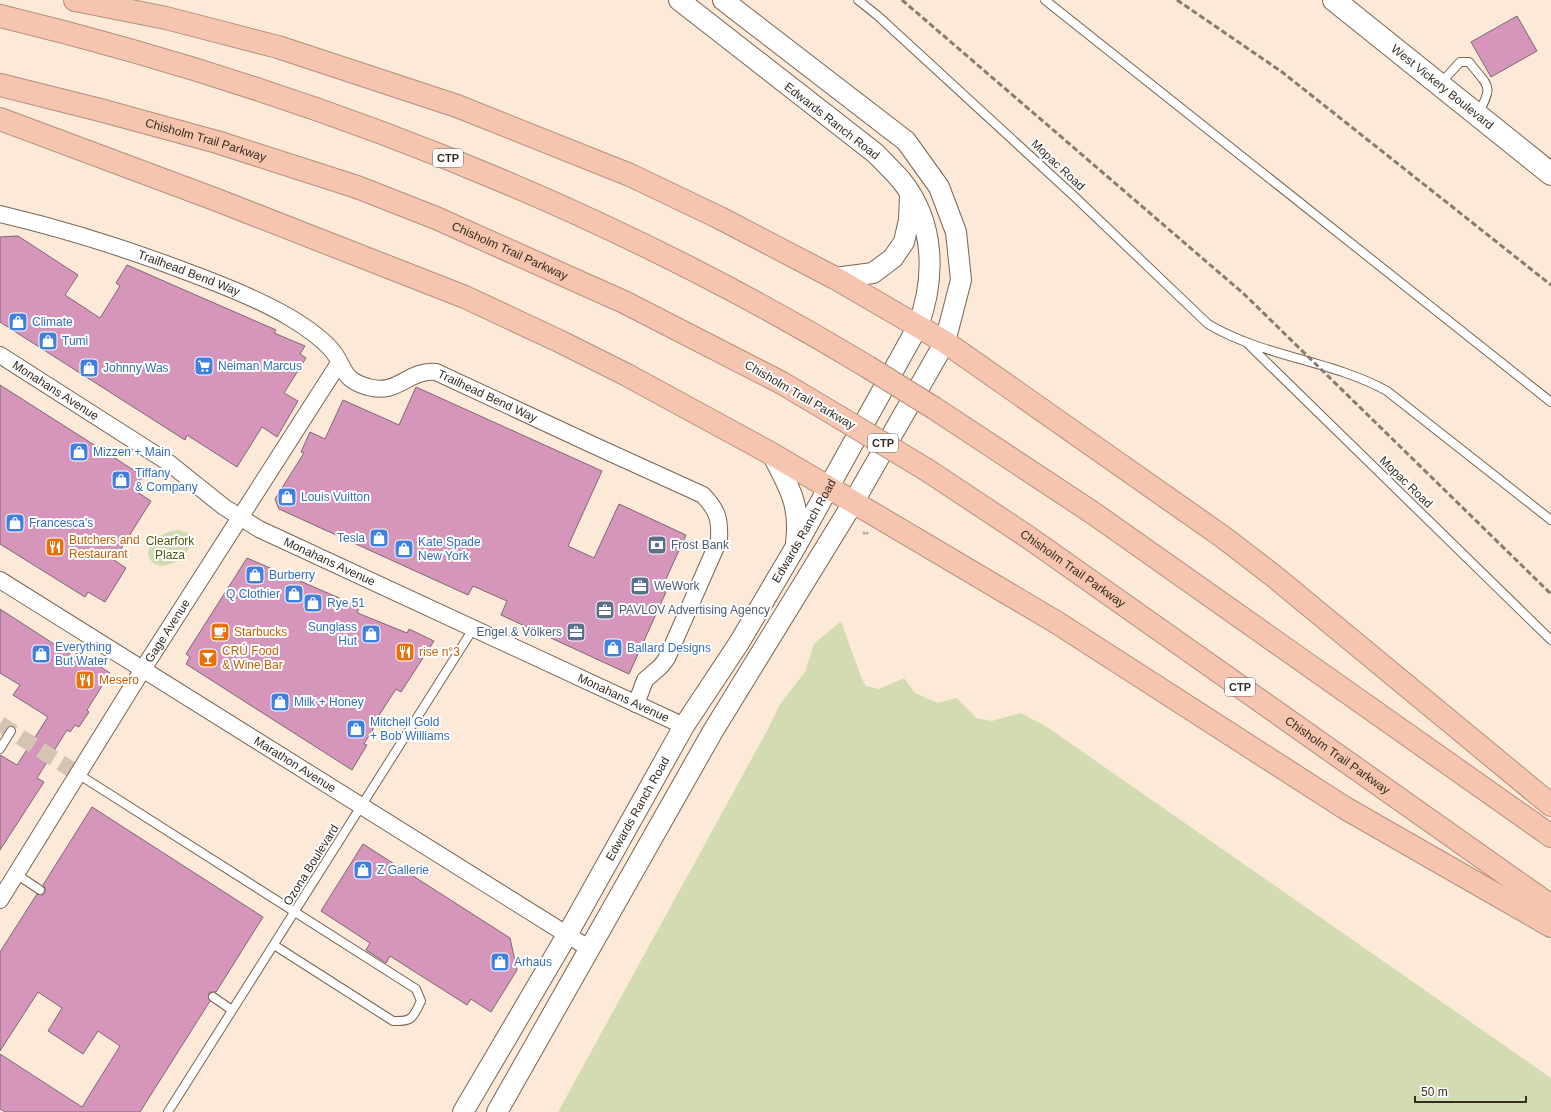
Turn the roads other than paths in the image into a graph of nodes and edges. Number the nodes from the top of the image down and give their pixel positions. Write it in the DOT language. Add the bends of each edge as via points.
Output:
graph roads {
  1 [pos="75,0"];
  2 [pos="679,0"];
  3 [pos="723,0"];
  4 [pos="858,0"];
  5 [pos="1045,0"];
  6 [pos="1334,0"];
  7 [pos="0,16"];
  8 [pos="1440,84"];
  9 [pos="0,85"];
  10 [pos="1478,115"];
  11 [pos="0,119"];
  12 [pos="1551,174"];
  13 [pos="910,195"];
  14 [pos="0,214"];
  15 [pos="835,278"];
  16 [pos="918,326"];
  17 [pos="1245,341"];
  18 [pos="945,342"];
  19 [pos="0,354"];
  20 [pos="339,363"];
  21 [pos="1551,402"];
  22 [pos="772,454"];
  23 [pos="828,488"];
  24 [pos="853,503"];
  25 [pos="241,518"];
  26 [pos="1551,520"];
  27 [pos="795,548"];
  28 [pos="0,580"];
  29 [pos="473,629"];
  30 [pos="1551,640"];
  31 [pos="740,643"];
  32 [pos="143,669"];
  33 [pos="636,704"];
  34 [pos="684,726"];
  35 [pos="11,731"];
  36 [pos="713,731"];
  37 [pos="0,749"];
  38 [pos="78,774"];
  39 [pos="1551,805"];
  40 [pos="669,806"];
  41 [pos="362,807"];
  42 [pos="1551,836"];
  43 [pos="16,874"];
  44 [pos="40,890"];
  45 [pos="0,900"];
  46 [pos="1551,906"];
  47 [pos="296,911"];
  48 [pos="1551,926"];
  49 [pos="567,935"];
  50 [pos="274,945"];
  51 [pos="590,949"];
  52 [pos="212,997"];
  53 [pos="232,1010"];
  54 [pos="168,1112"];
  55 [pos="463,1112"];
  56 [pos="497,1112"];
  1 -- 15 [label="highway" via="166,18 278,47 457,106 630,174"];
  2 -- 13 [label="street, Edwards Ranch Road" via="876,153 902,181"];
  3 -- 18 [label="street, Edwards Ranch Road" via="906,141 939,187 956,232 961,280"];
  4 -- 17 [label="lane, Mopac Road" via="1076,198 1192,310 1219,331"];
  5 -- 21 [label="lane"];
  6 -- 8 [label="main road, West Vickery Boulevard"];
  7 -- 42 [label="highway, CTP, bridge" via="106,43 256,89 412,144 494,177 644,245 767,308 934,408 1093,513"];
  8 -- 10 [label="main road, West Vickery Boulevard"];
  8 -- 10 [label="lane" via="1460,62 1469,62 1488,87 1488,96"];
  9 -- 46 [label="highway, Chisholm Trail Parkway / CTP, bridge" via="217,142 357,187 558,271 782,383 927,470 1028,537"];
  10 -- 12 [label="main road, West Vickery Boulevard"];
  11 -- 22 [label="highway" via="218,200 465,297 627,374"];
  13 -- 15 [label="street" via="909,220 904,242 893,258 873,272"];
  13 -- 16 [label="street, Edwards Ranch Road" via="922,216 930,248 926,304"];
  14 -- 20 [label="street, Trailhead Bend Way" via="50,226 149,256 259,300 319,337 331,349"];
  15 -- 16 [label="highway"];
  16 -- 18 [label="highway"];
  16 -- 23 [label="street, Edwards Ranch Road"];
  17 -- 26 [label="lane, Mopac Road" via="1315,362 1373,383 1387,391"];
  17 -- 30 [label="lane, Mopac Road"];
  18 -- 24 [label="street, Edwards Ranch Road"];
  18 -- 39 [label="highway" via="1229,541"];
  19 -- 25 [label="street, Monahans Avenue" via="169,463"];
  20 -- 25 [label="street, Gage Avenue"];
  20 -- 33 [label="street, Trailhead Bend Way" via="352,380 363,386 378,389 395,386 419,372 436,372 703,495 713,505 720,521 719,540 667,658 645,680"];
  22 -- 23 [label="highway"];
  22 -- 27 [label="street" via="796,505 798,518"];
  23 -- 24 [label="highway"];
  23 -- 27 [label="street, Edwards Ranch Road"];
  24 -- 36 [label="street, Edwards Ranch Road"];
  24 -- 48 [label="highway" via="1056,622 1345,808"];
  25 -- 29 [label="street, Monahans Avenue" via="259,529"];
  25 -- 32 [label="street, Gage Avenue"];
  27 -- 31 [label="street, Edwards Ranch Road"];
  28 -- 32 [label="street, Marathon Avenue"];
  29 -- 33 [label="street, Monahans Avenue"];
  29 -- 41 [label="lane, Ozona Boulevard"];
  31 -- 34 [label="street, Edwards Ranch Road"];
  31 -- 36 [label="street" via="727,685 711,717 709,724"];
  32 -- 38 [label="street, Gage Avenue"];
  32 -- 41 [label="street, Marathon Avenue"];
  33 -- 34 [label="street, Monahans Avenue"];
  34 -- 40 [label="street" via="692,740 691,751"];
  34 -- 49 [label="street, Edwards Ranch Road"];
  35 -- 37 [label="lane"];
  36 -- 40 [label="street, Edwards Ranch Road"];
  38 -- 43 [label="street, Gage Avenue"];
  38 -- 47 [label="lane"];
  40 -- 51 [label="street, Edwards Ranch Road"];
  41 -- 47 [label="lane, Ozona Boulevard"];
  41 -- 49 [label="street, Marathon Avenue"];
  43 -- 44 [label="lane"];
  43 -- 45 [label="street, Gage Avenue"];
  47 -- 50 [label="lane, Ozona Boulevard"];
  47 -- 50 [label="lane" via="416,989 421,1001 414,1016 406,1022 393,1021"];
  49 -- 51 [label="street, Marathon Avenue"];
  49 -- 55 [label="street, Edwards Ranch Road"];
  50 -- 53 [label="lane, Ozona Boulevard"];
  51 -- 56 [label="street, Edwards Ranch Road"];
  52 -- 53 [label="lane"];
  53 -- 54 [label="lane, Ozona Boulevard"];
}
